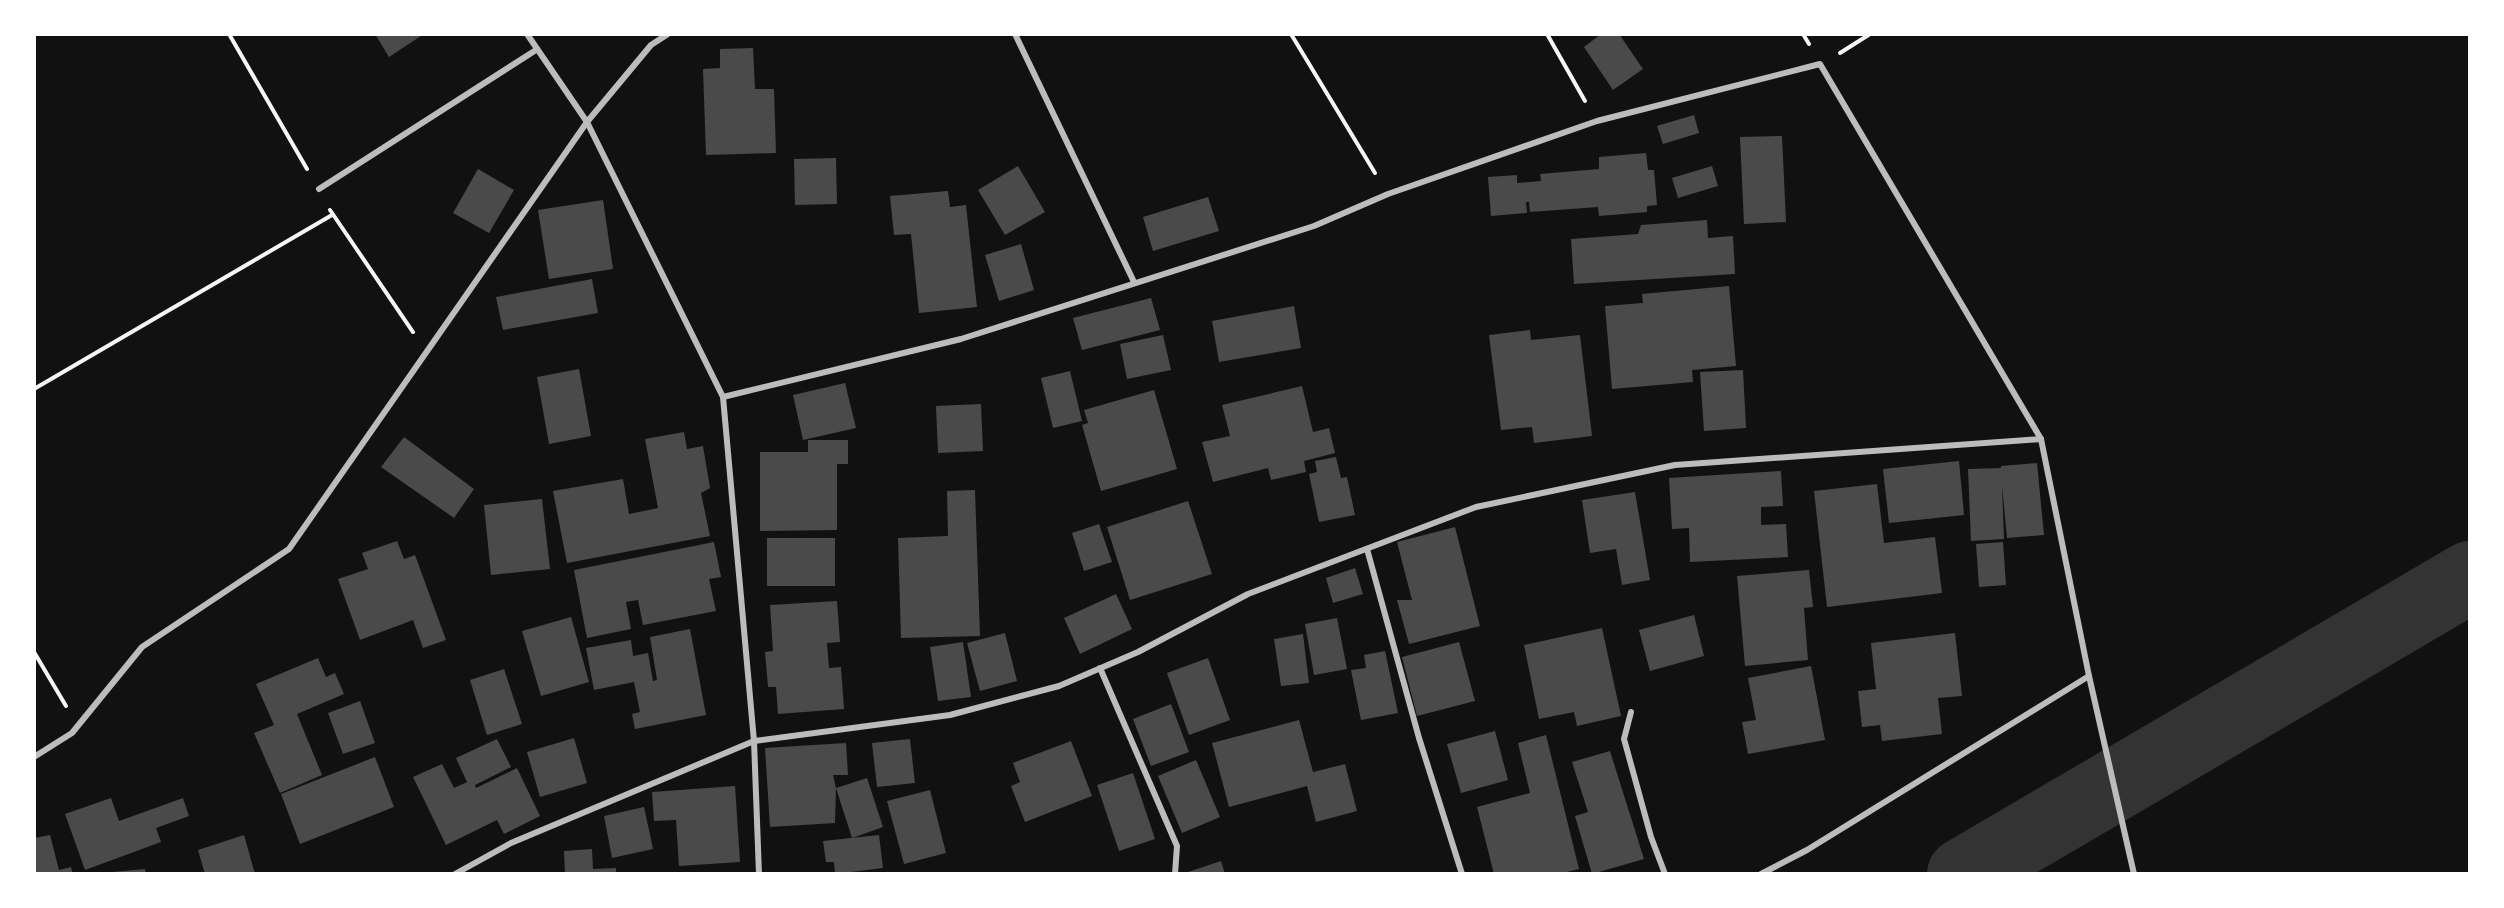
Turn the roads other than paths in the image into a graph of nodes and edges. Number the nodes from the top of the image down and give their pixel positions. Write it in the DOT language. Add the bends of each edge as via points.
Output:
graph roads {
  1 [pos="527,34"];
  2 [pos="668,34"];
  3 [pos="1015,34"];
  4 [pos="536,50"];
  5 [pos="587,122"];
  6 [pos="319,189"];
  7 [pos="1134,282"];
  8 [pos="723,397"];
  9 [pos="2041,439"];
  10 [pos="1367,549"];
  11 [pos="1100,668"];
  12 [pos="2089,676"];
  13 [pos="1632,712"];
  14 [pos="754,741"];
  15 [pos="34,757"];
  16 [pos="455,873"];
  17 [pos="759,873"];
  18 [pos="1175,873"];
  19 [pos="1462,873"];
  20 [pos="1665,873"];
  21 [pos="1761,873"];
  22 [pos="2134,873"];
  1 -- 4 [label="street"];
  2 -- 5 [label="street" via="651,45"];
  3 -- 7 [label="street"];
  4 -- 5 [label="street"];
  4 -- 6 [label="street"];
  5 -- 8 [label="street"];
  5 -- 15 [label="street" via="289,549 142,646 72,733"];
  7 -- 8 [label="street" via="961,339"];
  7 -- 9 [label="street" via="1314,226 1388,194 1597,121 1820,64"];
  8 -- 14 [label="street"];
  9 -- 10 [label="street" via="1675,465 1476,507"];
  9 -- 12 [label="street"];
  10 -- 11 [label="street" via="1248,594"];
  10 -- 19 [label="street" via="1419,738"];
  11 -- 14 [label="street" via="1059,686 950,716"];
  11 -- 18 [label="street" via="1177,846"];
  12 -- 21 [label="street" via="1807,850"];
  12 -- 22 [label="street"];
  13 -- 20 [label="street" via="1624,739"];
  14 -- 16 [label="street" via="511,843"];
  14 -- 17 [label="street"];
}
